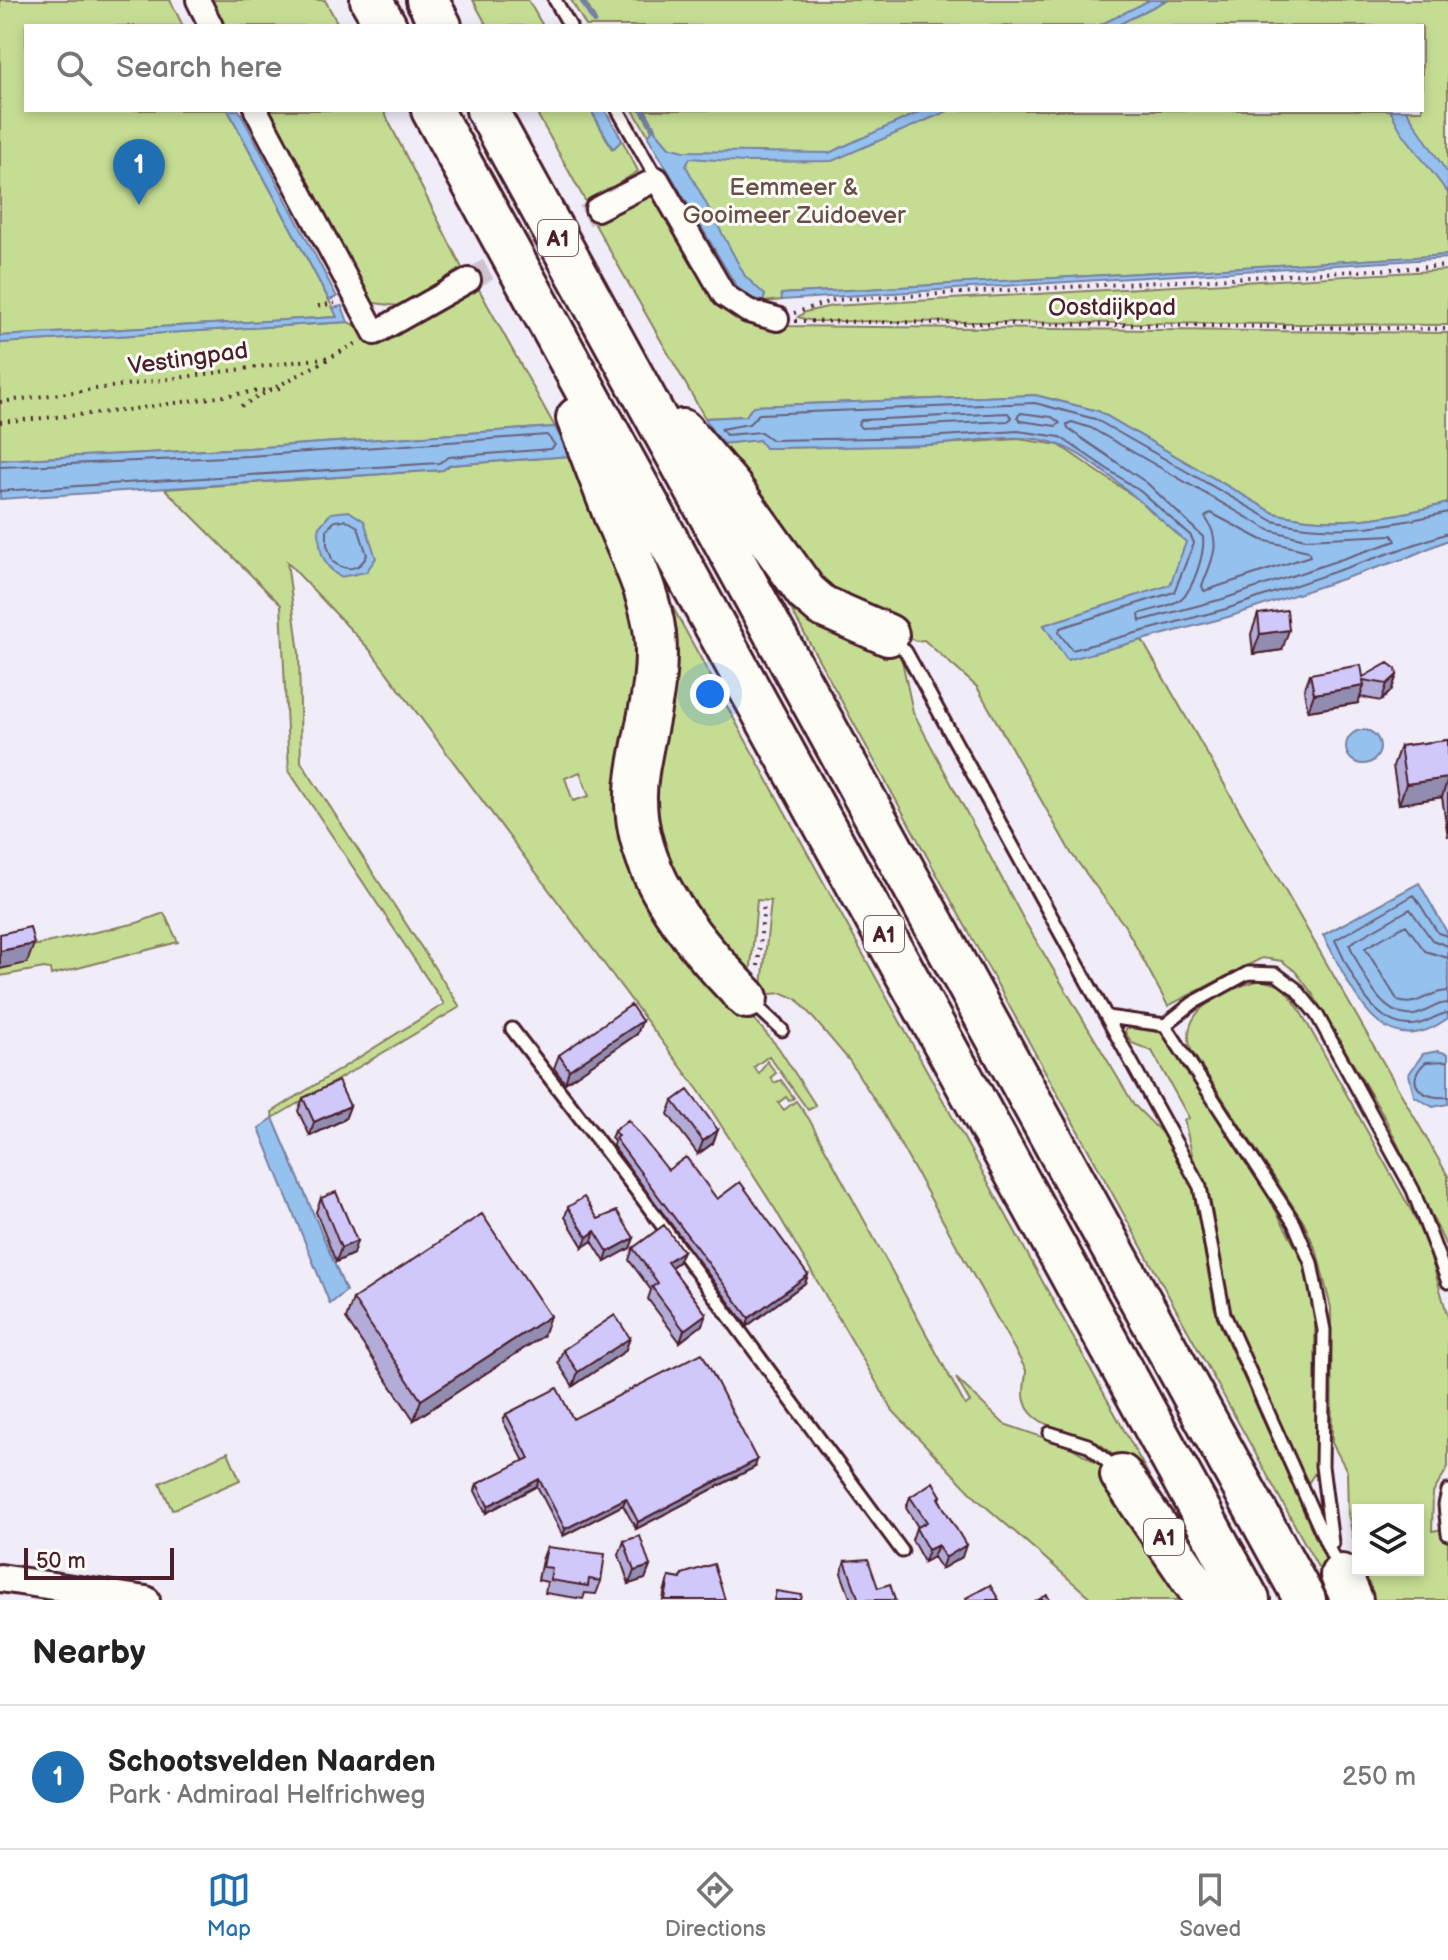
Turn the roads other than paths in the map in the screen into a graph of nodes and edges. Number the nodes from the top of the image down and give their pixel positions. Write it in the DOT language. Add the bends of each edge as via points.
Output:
graph roads {
  1 [pos="198,0"];
  2 [pos="371,0"];
  3 [pos="427,0"];
  4 [pos="555,0"];
  5 [pos="210,24"];
  6 [pos="385,24"];
  7 [pos="440,24"];
  8 [pos="569,24"];
  9 [pos="257,112"];
  10 [pos="433,112"];
  11 [pos="488,112"];
  12 [pos="619,112"];
  13 [pos="657,179"];
  14 [pos="597,209"];
  15 [pos="519,269"];
  16 [pos="469,280"];
  17 [pos="777,319"];
  18 [pos="628,366"];
  19 [pos="888,635"];
  20 [pos="751,1001"];
  21 [pos="1107,1017"];
  22 [pos="1165,1025"];
  23 [pos="512,1029"];
  24 [pos="782,1030"];
  25 [pos="1448,1282"];
  26 [pos="1050,1433"];
  27 [pos="1121,1475"];
  28 [pos="1448,1491"];
  29 [pos="1448,1534"];
  30 [pos="902,1551"];
  31 [pos="0,1578"];
  32 [pos="1346,1587"];
  33 [pos="146,1600"];
  34 [pos="1206,1600"];
  35 [pos="1249,1600"];
  36 [pos="1305,1600"];
  1 -- 5 [label="street"];
  2 -- 6 [label="highway"];
  3 -- 7 [label="highway"];
  4 -- 8 [label="lane"];
  9 -- 16 [label="street" via="375,333"];
  10 -- 15 [label="highway, A1"];
  11 -- 18 [label="highway, A1"];
  12 -- 13 [label="lane"];
  13 -- 14 [label="street"];
  13 -- 17 [label="street" via="724,295 748,311"];
  15 -- 20 [label="highway, A1" via="651,618 655,679 636,788 643,850 683,921"];
  15 -- 35 [label="highway, A1"];
  18 -- 19 [label="highway, A1" via="730,486 806,592 822,606"];
  18 -- 36 [label="highway, A1"];
  19 -- 21 [label="lane, A1" via="906,652"];
  20 -- 24 [label="lane, A1"];
  21 -- 22 [label="lane"];
  21 -- 32 [label="lane, A1" via="1200,1187 1224,1314"];
  22 -- 25 [label="lane" via="1248,973 1276,974 1296,989 1317,1015 1413,1190"];
  22 -- 32 [label="lane, A1" via="1294,1223 1311,1263 1324,1330 1325,1499"];
  23 -- 30 [label="lane"];
  26 -- 27 [label="lane, A1" via="1097,1450"];
  27 -- 34 [label="highway, A1"];
  28 -- 29 [label="lane"];
  31 -- 33 [label="street"];
}
